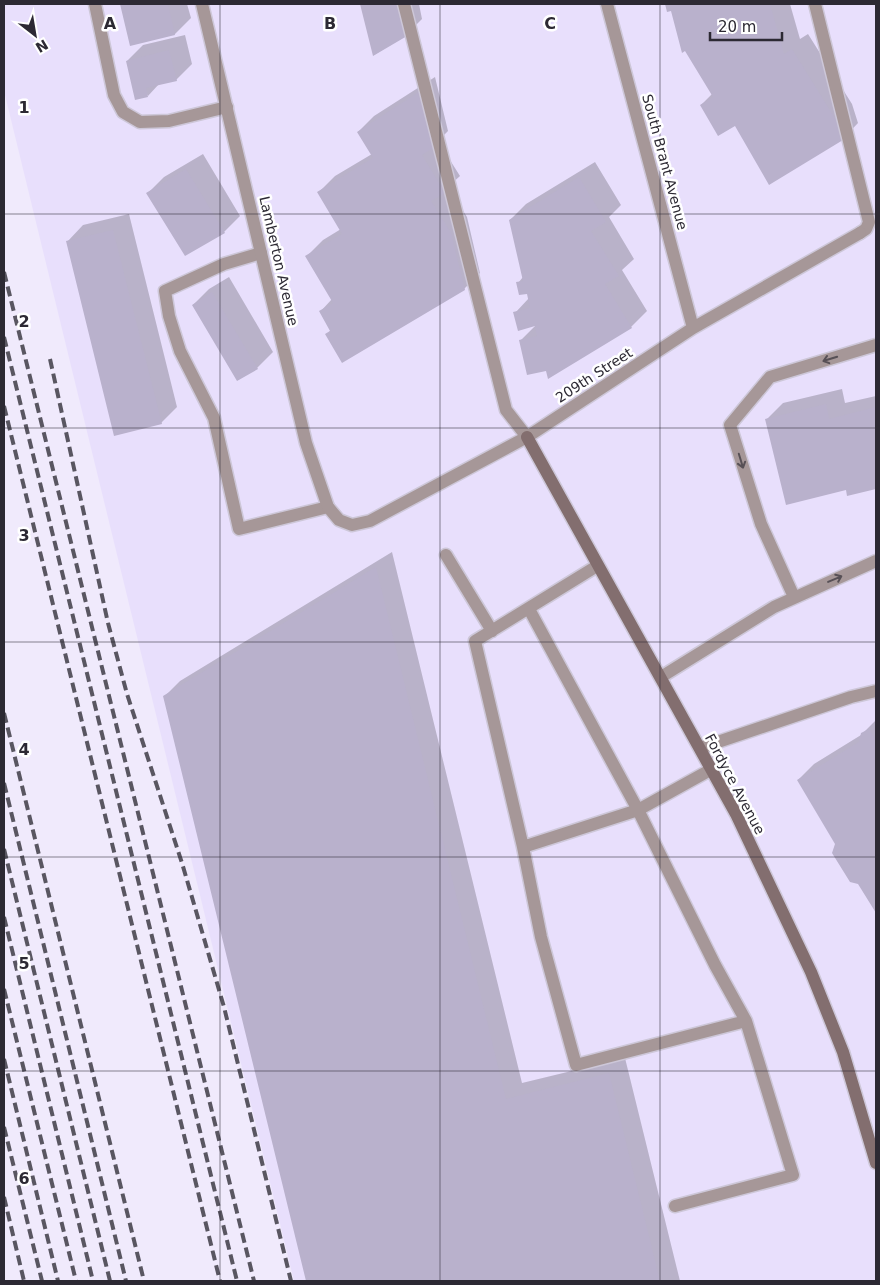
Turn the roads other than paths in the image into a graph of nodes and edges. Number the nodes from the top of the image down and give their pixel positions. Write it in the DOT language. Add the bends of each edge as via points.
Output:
graph roads {
  1 [pos="94,4"];
  2 [pos="202,4"];
  3 [pos="404,4"];
  4 [pos="607,4"];
  5 [pos="815,4"];
  6 [pos="226,107"];
  7 [pos="261,253"];
  8 [pos="693,328"];
  9 [pos="876,345"];
  10 [pos="527,437"];
  11 [pos="328,507"];
  12 [pos="339,520"];
  13 [pos="446,555"];
  14 [pos="876,561"];
  15 [pos="597,566"];
  16 [pos="794,598"];
  17 [pos="529,609"];
  18 [pos="492,631"];
  19 [pos="661,677"];
  20 [pos="876,691"];
  21 [pos="700,748"];
  22 [pos="712,769"];
  23 [pos="638,810"];
  24 [pos="523,847"];
  25 [pos="746,1021"];
  26 [pos="876,1163"];
  27 [pos="676,1206"];
  1 -- 6 [label="street" via="114,95 123,112 140,122 169,121"];
  2 -- 6 [label="street, Lamberton Avenue"];
  3 -- 10 [label="street" via="506,410"];
  4 -- 8 [label="street, South Brant Avenue"];
  5 -- 8 [label="street, 209th Street" via="869,222 860,233"];
  6 -- 7 [label="street, Lamberton Avenue"];
  7 -- 11 [label="street, Lamberton Avenue" via="306,443"];
  7 -- 11 [label="street" via="224,264 165,291 169,316 180,351 214,418 240,529"];
  8 -- 10 [label="street, 209th Street"];
  9 -- 16 [label="street, one-way" via="770,376 730,425 761,524"];
  10 -- 12 [label="street, 209th Street" via="370,522 352,526"];
  10 -- 15 [label="street, Fordyce Avenue"];
  11 -- 12 [label="street, Lamberton Avenue"];
  13 -- 18 [label="street"];
  16 -- 14 [label="street, one-way"];
  15 -- 17 [label="street"];
  15 -- 19 [label="street, Fordyce Avenue"];
  16 -- 19 [label="street"];
  17 -- 18 [label="street"];
  17 -- 23 [label="street"];
  18 -- 24 [label="street" via="475,641"];
  19 -- 21 [label="street, Fordyce Avenue"];
  20 -- 21 [label="street"];
  21 -- 22 [label="street, Fordyce Avenue"];
  22 -- 23 [label="street"];
  22 -- 26 [label="street, Fordyce Avenue" via="811,972 843,1052"];
  23 -- 24 [label="street"];
  23 -- 25 [label="street"];
  24 -- 25 [label="street" via="541,937 576,1065"];
  25 -- 27 [label="street" via="793,1175"];
}
